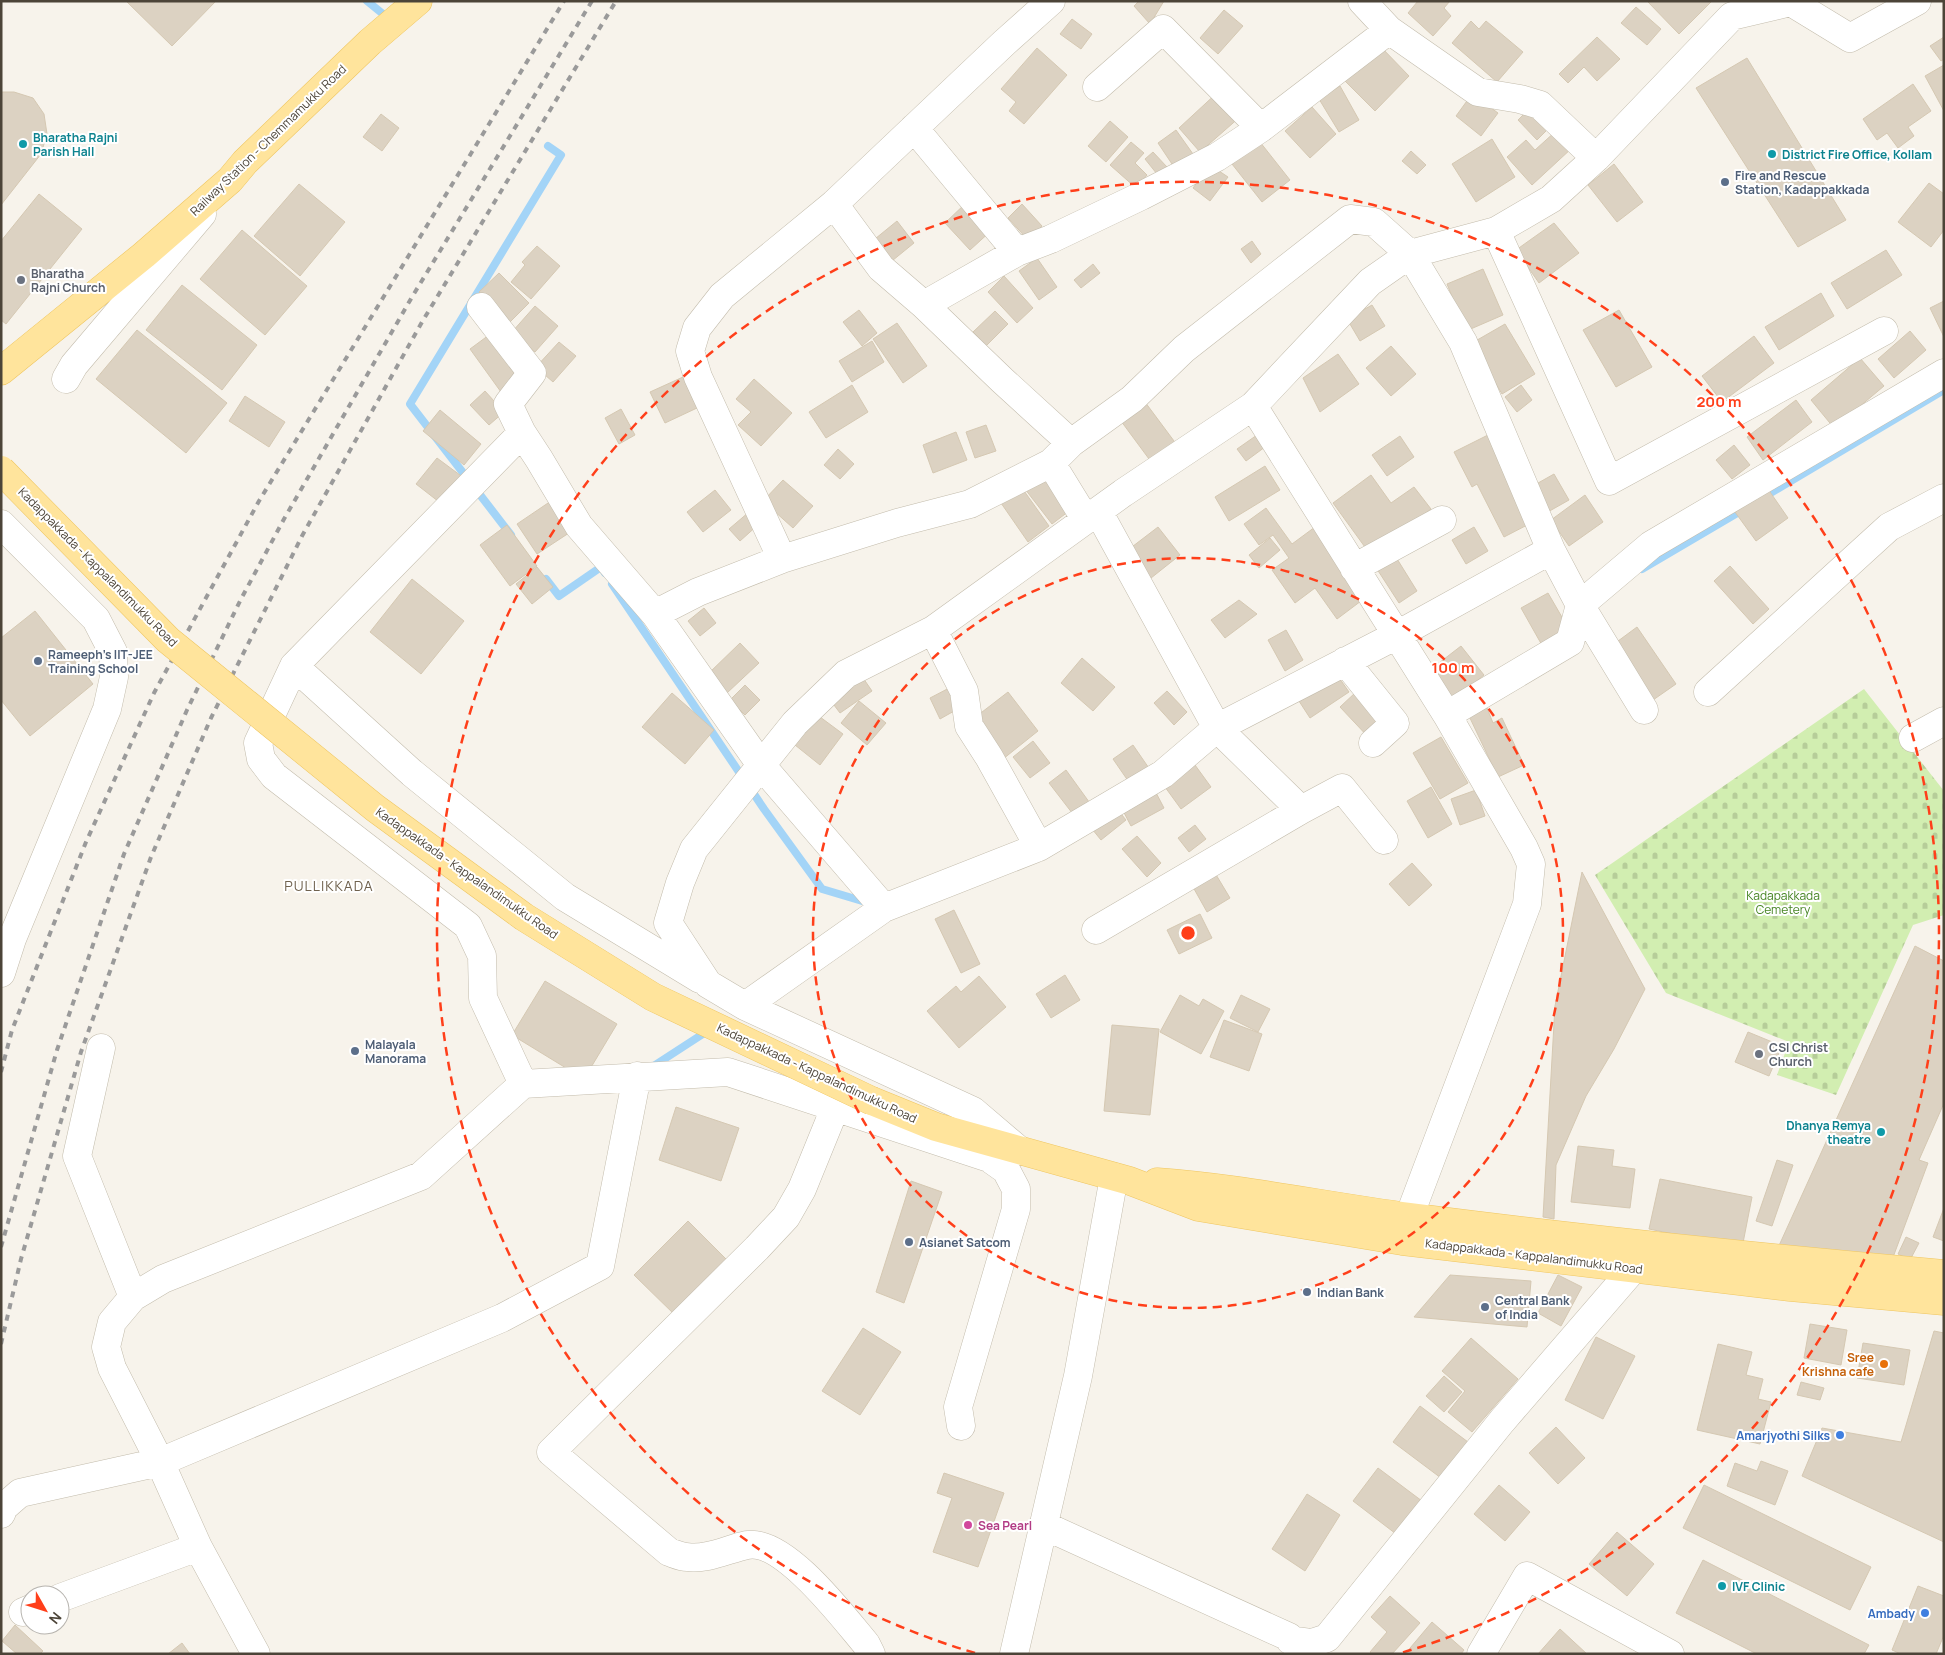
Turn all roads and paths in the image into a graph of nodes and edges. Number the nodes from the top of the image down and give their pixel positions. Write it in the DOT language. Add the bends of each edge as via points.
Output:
graph roads {
  1 [pos="418,1"];
  2 [pos="1051,1"];
  3 [pos="1362,1"];
  4 [pos="1791,1"];
  5 [pos="1917,1"];
  6 [pos="1389,30"];
  7 [pos="1097,87"];
  8 [pos="914,128"];
  9 [pos="1261,128"];
  10 [pos="1596,158"];
  11 [pos="230,180"];
  12 [pos="834,204"];
  13 [pos="1496,231"];
  14 [pos="1017,252"];
  15 [pos="1410,254"];
  16 [pos="924,305"];
  17 [pos="482,307"];
  18 [pos="1884,331"];
  19 [pos="1,371"];
  20 [pos="1944,373"];
  21 [pos="66,379"];
  22 [pos="1253,406"];
  23 [pos="522,433"];
  24 [pos="1071,443"];
  25 [pos="1050,463"];
  26 [pos="1,470"];
  27 [pos="1944,498"];
  28 [pos="1092,516"];
  29 [pos="1442,520"];
  30 [pos="1,524"];
  31 [pos="1551,550"];
  32 [pos="782,559"];
  33 [pos="1354,568"];
  34 [pos="1580,605"];
  35 [pos="655,614"];
  36 [pos="933,630"];
  37 [pos="1397,635"];
  38 [pos="1345,661"];
  39 [pos="294,666"];
  40 [pos="1708,692"];
  41 [pos="1644,710"];
  42 [pos="1447,716"];
  43 [pos="1944,721"];
  44 [pos="1217,728"];
  45 [pos="1913,738"];
  46 [pos="1373,743"];
  47 [pos="761,765"];
  48 [pos="1301,810"];
  49 [pos="1384,840"];
  50 [pos="1039,847"];
  51 [pos="884,908"];
  52 [pos="1096,930"];
  53 [pos="7,941"];
  54 [pos="1,973"];
  55 [pos="708,984"];
  56 [pos="745,1006"];
  57 [pos="101,1048"];
  58 [pos="637,1076"];
  59 [pos="523,1084"];
  60 [pos="835,1108"];
  61 [pos="1030,1153"];
  62 [pos="1011,1179"];
  63 [pos="1122,1179"];
  64 [pos="1409,1217"];
  65 [pos="1634,1268"];
  66 [pos="1944,1274"];
  67 [pos="133,1297"];
  68 [pos="1944,1301"];
  69 [pos="961,1426"];
  70 [pos="160,1462"];
  71 [pos="1,1514"];
  72 [pos="1043,1525"];
  73 [pos="198,1547"];
  74 [pos="70,1594"];
  75 [pos="256,1654"];
  76 [pos="871,1654"];
  77 [pos="1014,1654"];
  78 [pos="1481,1654"];
  79 [pos="1670,1654"];
  1 -- 11 [label="main road, Railway Station - Chemmamukku Road" via="370,42"];
  2 -- 8 [label="street"];
  3 -- 6 [label="street"];
  4 -- 5 [label="street" via="1850,38"];
  4 -- 10 [label="street" via="1732,16"];
  6 -- 9 [label="street"];
  6 -- 10 [label="street" via="1478,92 1540,105"];
  7 -- 9 [label="street" via="1163,29"];
  8 -- 12 [label="street"];
  8 -- 14 [label="street"];
  9 -- 14 [label="street" via="1216,158 1051,239"];
  10 -- 13 [label="street" via="1551,198"];
  11 -- 19 [label="main road, Railway Station - Chemmamukku Road" via="144,255"];
  11 -- 21 [label="street" via="80,358"];
  12 -- 16 [label="street" via="881,268"];
  12 -- 32 [label="street" via="722,296 697,328 690,351 698,377"];
  13 -- 15 [label="street"];
  13 -- 18 [label="street" via="1608,481"];
  14 -- 16 [label="street"];
  15 -- 22 [label="street" via="1370,282"];
  15 -- 24 [label="street" via="1374,222 1350,219 1184,349 1132,399"];
  15 -- 31 [label="street" via="1462,342"];
  16 -- 24 [label="street"];
  17 -- 23 [label="street" via="532,373 508,404"];
  20 -- 34 [label="street" via="1651,545"];
  22 -- 28 [label="street"];
  22 -- 33 [label="street"];
  23 -- 35 [label="street" via="579,526"];
  23 -- 39 [label="street"];
  24 -- 25 [label="street"];
  25 -- 28 [label="street"];
  25 -- 32 [label="street" via="970,504"];
  26 -- 61 [label="main road, Kadappakkada - Kappalandimukku Road, bridge" via="168,640 375,808 524,917 653,997 872,1101 936,1127"];
  27 -- 40 [label="street" via="1889,527"];
  28 -- 36 [label="street"];
  28 -- 44 [label="street"];
  29 -- 33 [label="street"];
  30 -- 53 [label="street" via="96,619 113,652 114,677 107,709"];
  31 -- 34 [label="street"];
  31 -- 37 [label="street"];
  32 -- 35 [label="street" via="698,592"];
  33 -- 37 [label="street"];
  34 -- 41 [label="street"];
  34 -- 42 [label="street" via="1570,642"];
  35 -- 47 [label="street"];
  36 -- 47 [label="street" via="846,674 794,723"];
  36 -- 50 [label="street" via="964,691 969,726 990,757"];
  37 -- 38 [label="street"];
  37 -- 42 [label="street"];
  38 -- 44 [label="street"];
  38 -- 46 [label="street" via="1395,723"];
  39 -- 55 [label="street" via="412,773 564,897"];
  39 -- 59 [label="street" via="258,743 261,759 274,776 468,926 482,956 483,998"];
  42 -- 64 [label="street" via="1531,864 1527,904"];
  43 -- 45 [label="street"];
  44 -- 48 [label="street"];
  44 -- 50 [label="street" via="1163,774"];
  47 -- 51 [label="street"];
  47 -- 55 [label="street" via="694,849 668,924"];
  48 -- 49 [label="street" via="1342,788"];
  48 -- 52 [label="street"];
  50 -- 51 [label="street"];
  51 -- 56 [label="street"];
  53 -- 54 [label="street"];
  55 -- 56 [label="street"];
  56 -- 61 [label="street" via="973,1111"];
  57 -- 67 [label="street" via="77,1156"];
  58 -- 59 [label="street"];
  58 -- 60 [label="street" via="728,1072"];
  58 -- 70 [label="street" via="600,1266 502,1318"];
  59 -- 67 [label="street" via="421,1176 163,1279"];
  60 -- 62 [label="street" via="989,1158 1006,1170"];
  60 -- 76 [label="street" via="802,1189 786,1216 551,1452 669,1552 688,1558 749,1544 772,1549 816,1585"];
  61 -- 62 [label="street"];
  61 -- 63 [label="main road, Kadappakkada - Kappalandimukku Road"];
  62 -- 69 [label="street" via="1016,1189 1016,1209 958,1407"];
  63 -- 64 [label="main road, Kadappakkada - Kappalandimukku Road" via="1201,1186"];
  63 -- 65 [label="main road, Kadappakkada - Kappalandimukku Road" via="1198,1207 1402,1241"];
  63 -- 72 [label="street"];
  64 -- 66 [label="main road, Kadappakkada - Kappalandimukku Road" via="1803,1262"];
  65 -- 68 [label="main road, Kadappakkada - Kappalandimukku Road"];
  65 -- 72 [label="street" via="1502,1421 1327,1638 1312,1642 1290,1640"];
  67 -- 70 [label="street" via="112,1322 106,1347 112,1368"];
  70 -- 71 [label="street" via="20,1493"];
  70 -- 73 [label="street"];
  72 -- 77 [label="street"];
  73 -- 74 [label="street"];
  73 -- 75 [label="street"];
  78 -- 79 [label="street" via="1527,1576"];
}
